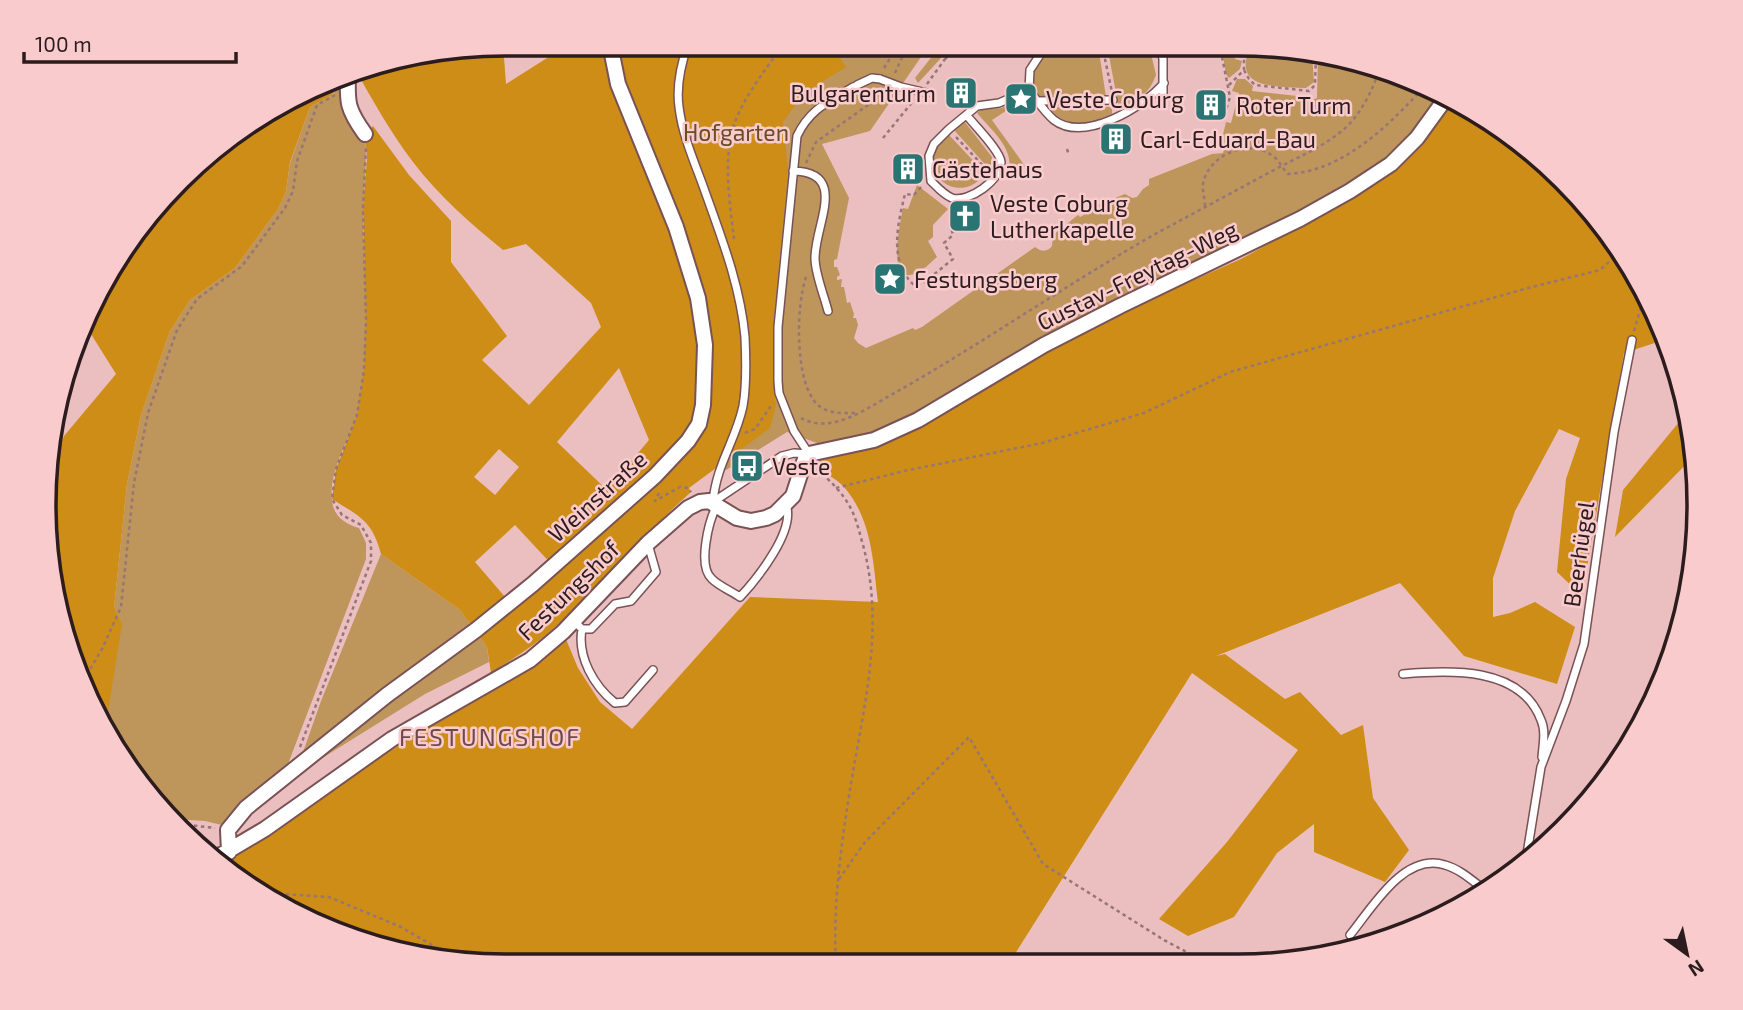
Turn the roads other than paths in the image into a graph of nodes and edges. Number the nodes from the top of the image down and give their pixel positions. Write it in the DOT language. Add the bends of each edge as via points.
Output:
graph roads {
  1 [pos="612,56"];
  2 [pos="684,56"];
  3 [pos="1037,56"];
  4 [pos="1161,56"];
  5 [pos="1164,83"];
  6 [pos="348,85"];
  7 [pos="1029,90"];
  8 [pos="923,92"];
  9 [pos="1112,96"];
  10 [pos="1163,101"];
  11 [pos="1038,102"];
  12 [pos="1441,104"];
  13 [pos="969,118"];
  14 [pos="365,134"];
  15 [pos="793,171"];
  16 [pos="828,311"];
  17 [pos="1632,341"];
  18 [pos="815,452"];
  19 [pos="715,503"];
  20 [pos="786,505"];
  21 [pos="648,543"];
  22 [pos="578,625"];
  23 [pos="653,670"];
  24 [pos="1403,674"];
  25 [pos="1541,767"];
  26 [pos="1528,848"];
  27 [pos="222,853"];
  28 [pos="223,854"];
  29 [pos="1476,885"];
  30 [pos="1350,935"];
  1 -- 27 [label="street, Weinstraße" via="618,84 676,227 698,298 705,345 699,424 655,477 533,584 246,808 228,830"];
  2 -- 19 [label="lane" via="679,106 731,266 745,338 743,405 715,481"];
  3 -- 7 [label="lane" via="1030,69"];
  4 -- 5 [label="lane"];
  5 -- 10 [label="lane"];
  5 -- 11 [label="lane" via="1150,98 1088,128 1054,120"];
  6 -- 14 [label="street" via="352,116"];
  7 -- 11 [label="lane"];
  7 -- 13 [label="lane" via="999,103 977,106 934,144 929,156 931,181 952,198 967,199 999,172 999,155"];
  8 -- 15 [label="lane, bridge" via="879,78 817,108 797,136"];
  9 -- 11 [label="lane"];
  12 -- 18 [label="street, Gustav-Freytag-Weg" via="1391,164 1350,191 1044,345 918,420 874,440"];
  15 -- 16 [label="lane" via="813,173 825,192 815,259"];
  15 -- 18 [label="lane" via="778,327 779,393 794,431"];
  17 -- 25 [label="lane, Beerhügel" via="1614,432 1584,644"];
  18 -- 19 [label="lane" via="782,456"];
  18 -- 20 [label="street" via="805,459"];
  19 -- 20 [label="street" via="737,518 751,521 766,518"];
  19 -- 20 [label="lane" via="706,540 707,572 710,579 740,597 758,579 781,538 789,512"];
  19 -- 21 [label="street, Festungshof" via="704,500 688,508"];
  21 -- 22 [label="street, Festungshof"];
  21 -- 22 [label="lane" via="656,572 631,601 615,604 591,629"];
  22 -- 23 [label="lane" via="584,660 615,704 625,702"];
  22 -- 28 [label="street, Festungshof" via="523,664 391,739"];
  24 -- 25 [label="lane, Beerhügel" via="1433,671 1488,677 1526,695 1544,729"];
  25 -- 26 [label="lane, Beerhügel"];
  29 -- 30 [label="lane" via="1446,865 1417,866 1400,875"];
}
